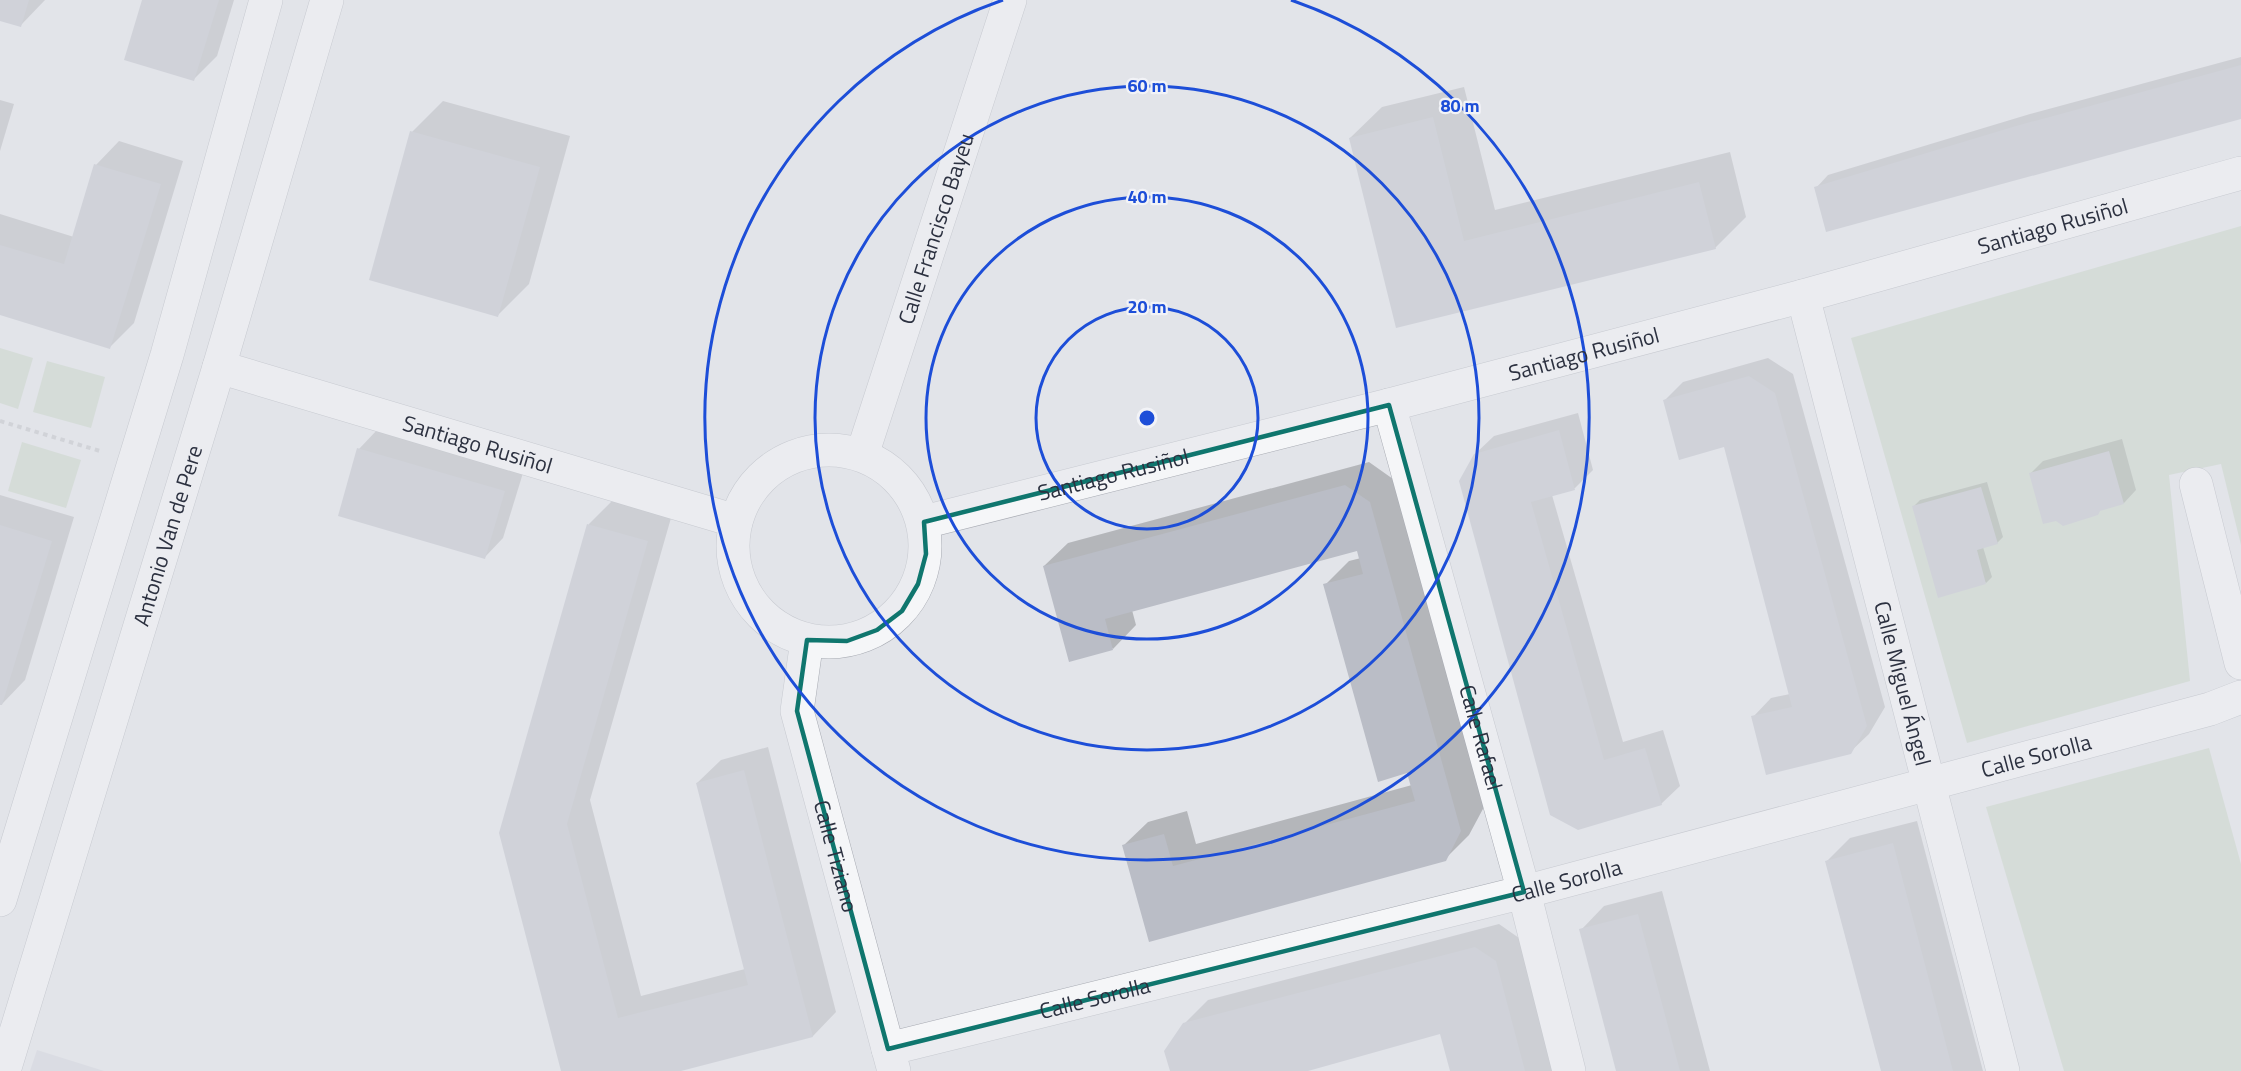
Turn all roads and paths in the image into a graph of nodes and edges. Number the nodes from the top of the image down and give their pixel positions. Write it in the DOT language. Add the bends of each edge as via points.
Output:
graph roads {
  1 [pos="266,0"];
  2 [pos="327,0"];
  3 [pos="1010,0"];
  4 [pos="2241,173"];
  5 [pos="1803,296"];
  6 [pos="219,367"];
  7 [pos="1389,405"];
  8 [pos="0,421"];
  9 [pos="862,455"];
  10 [pos="135,462"];
  11 [pos="2196,484"];
  12 [pos="736,521"];
  13 [pos="924,522"];
  14 [pos="807,640"];
  15 [pos="2241,663"];
  16 [pos="2241,697"];
  17 [pos="1929,783"];
  18 [pos="1524,892"];
  19 [pos="0,900"];
  20 [pos="891,1060"];
  21 [pos="4,1071"];
  22 [pos="1569,1071"];
  23 [pos="2003,1071"];
  1 -- 10 [label="street"];
  2 -- 6 [label="street, Antonio Van de Pere"];
  3 -- 9 [label="street, Calle Francisco Bayeu"];
  4 -- 5 [label="street, Santiago Rusiñol"];
  5 -- 7 [label="street, Santiago Rusiñol"];
  5 -- 17 [label="street, Calle Miguel Ángel"];
  6 -- 12 [label="street, Santiago Rusiñol"];
  6 -- 21 [label="street, Antonio Van de Pere"];
  7 -- 13 [label="street, Santiago Rusiñol"];
  7 -- 18 [label="street, Calle Rafael"];
  8 -- 10 [label="path"];
  9 -- 12 [label="street" via="830,449 797,455 768,471 747,495"];
  9 -- 13 [label="street" via="890,471 911,494"];
  10 -- 19 [label="street"];
  11 -- 15 [label="street"];
  12 -- 14 [label="street" via="732,558 742,589 760,615 786,633"];
  13 -- 14 [label="street" via="926,554 918,584 902,611 877,630 847,642"];
  14 -- 20 [label="street, Calle Tiziano" via="797,711"];
  16 -- 17 [label="street, Calle Sorolla" via="2210,709"];
  17 -- 18 [label="street, Calle Sorolla"];
  17 -- 23 [label="street, Calle Miguel Ángel"];
  18 -- 20 [label="street, Calle Sorolla"];
  18 -- 22 [label="street, Calle Rafael"];
}
